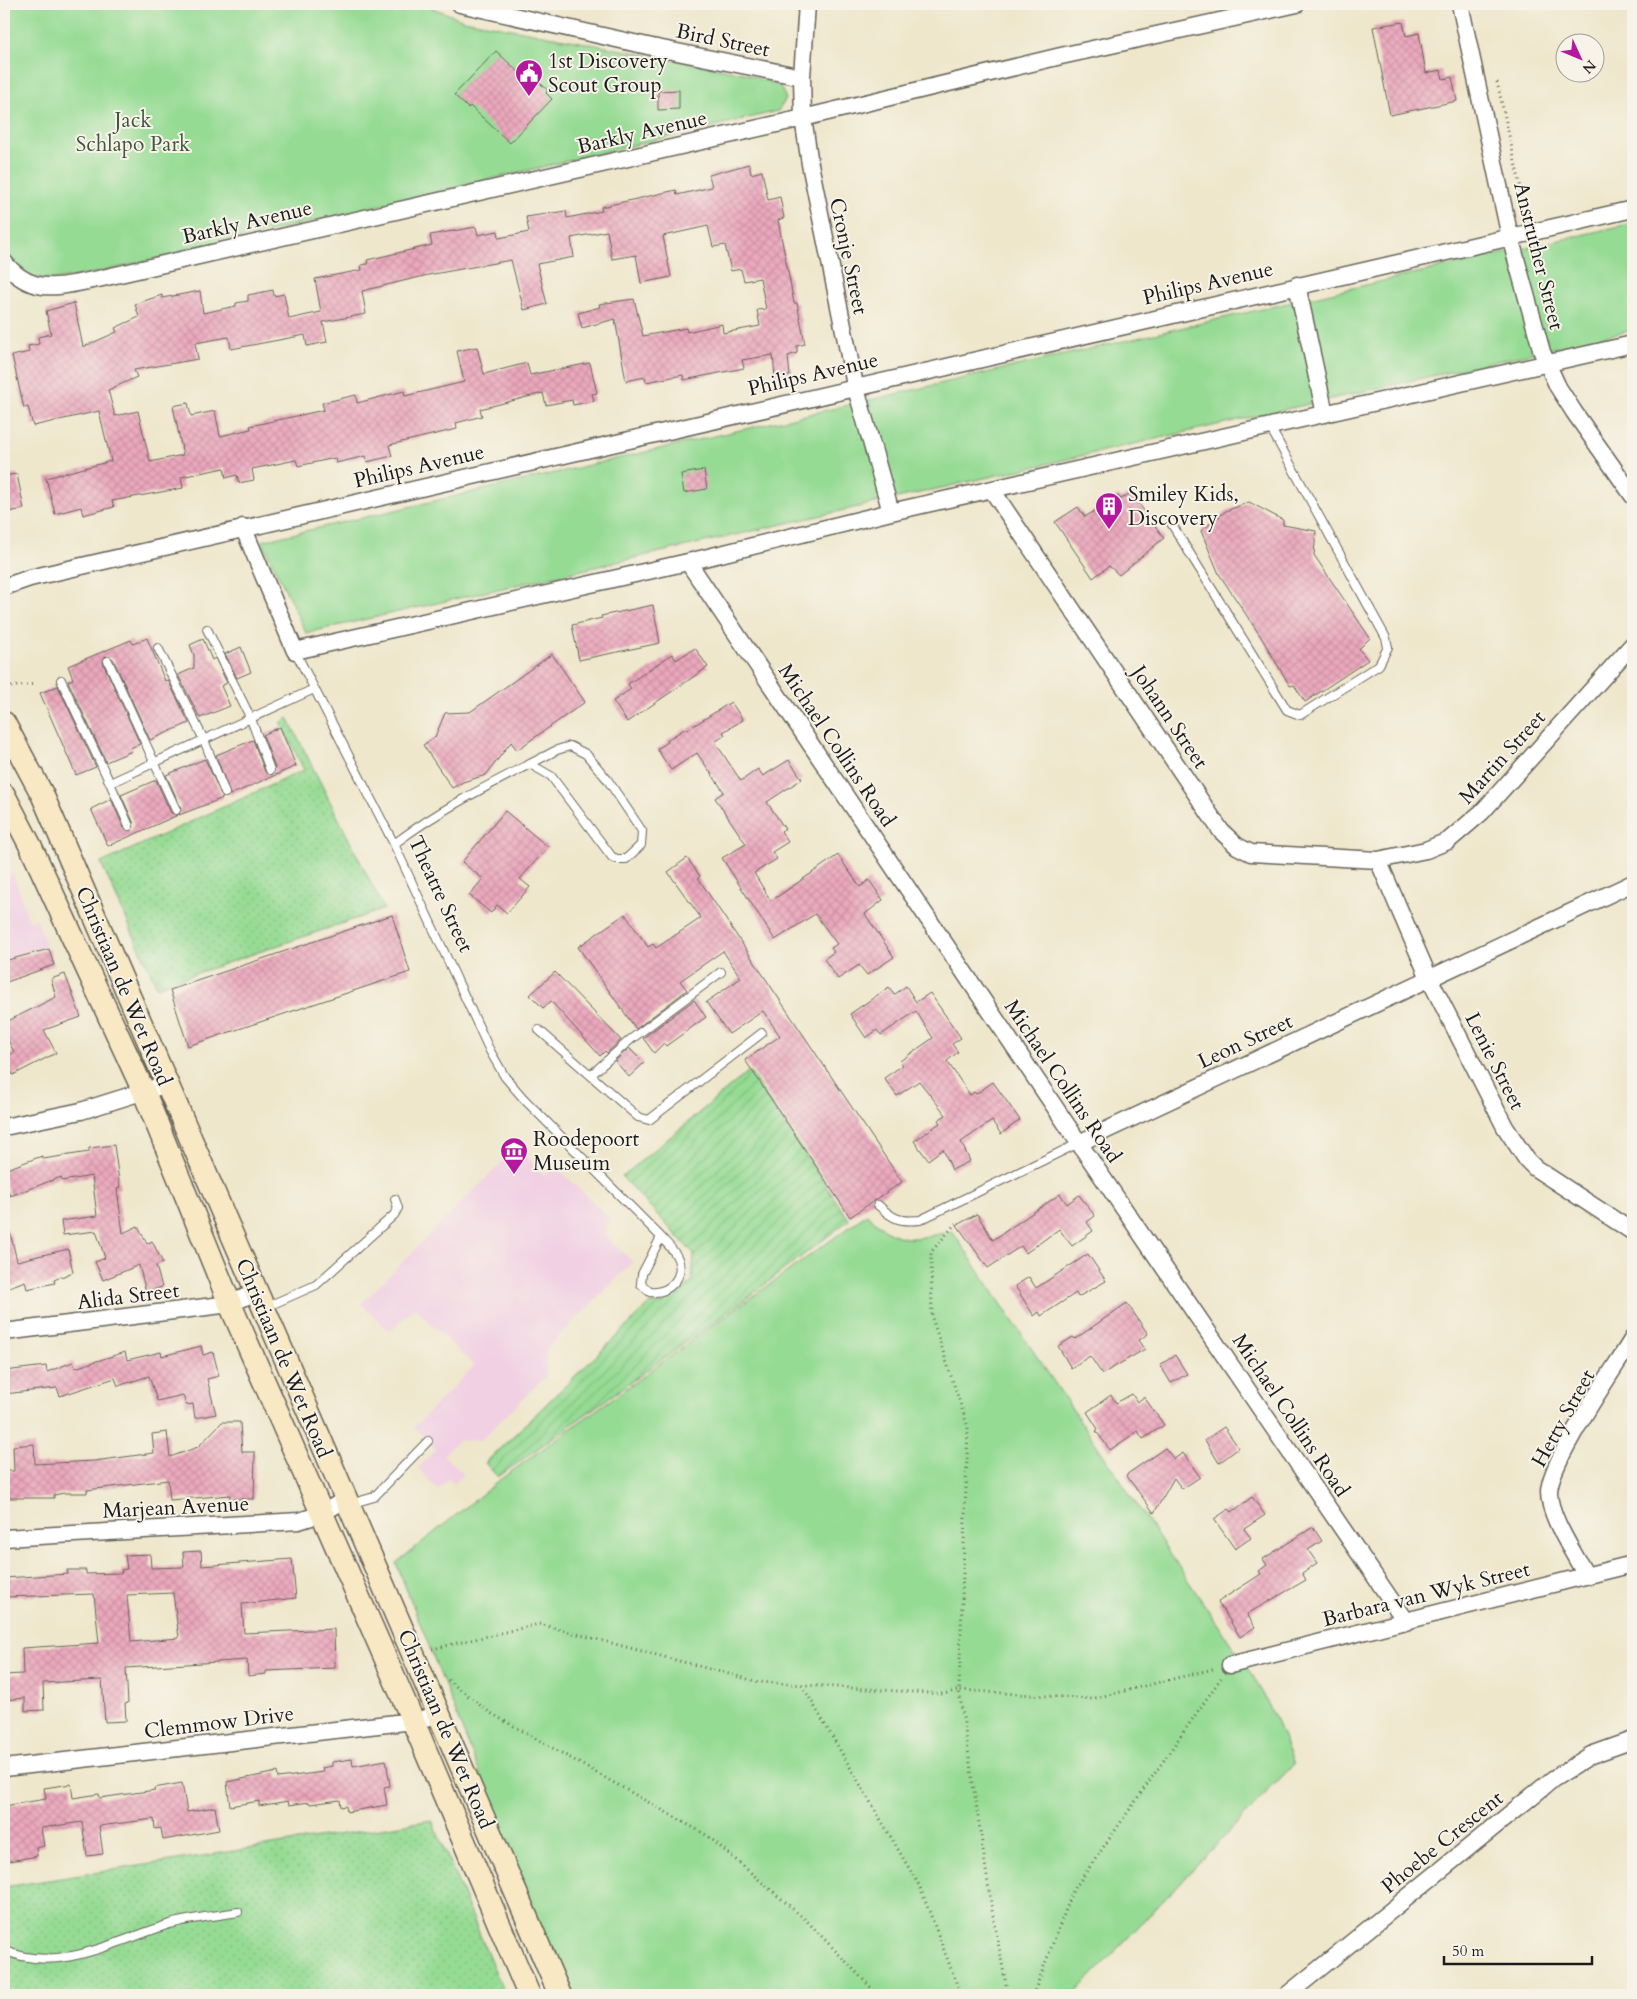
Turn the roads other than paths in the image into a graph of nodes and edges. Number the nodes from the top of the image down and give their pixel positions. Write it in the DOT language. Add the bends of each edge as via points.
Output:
graph roads {
  1 [pos="460,4"];
  2 [pos="807,4"];
  3 [pos="1297,4"];
  4 [pos="1460,4"];
  5 [pos="802,78"];
  6 [pos="802,118"];
  7 [pos="1633,209"];
  8 [pos="1510,237"];
  9 [pos="4,262"];
  10 [pos="1297,285"];
  11 [pos="1633,344"];
  12 [pos="1548,365"];
  13 [pos="855,385"];
  14 [pos="1325,414"];
  15 [pos="1270,427"];
  16 [pos="992,490"];
  17 [pos="1633,496"];
  18 [pos="891,512"];
  19 [pos="1171,523"];
  20 [pos="243,527"];
  21 [pos="688,562"];
  22 [pos="4,586"];
  23 [pos="207,629"];
  24 [pos="1633,644"];
  25 [pos="158,648"];
  26 [pos="295,651"];
  27 [pos="108,661"];
  28 [pos="61,680"];
  29 [pos="314,689"];
  30 [pos="251,719"];
  31 [pos="4,723"];
  32 [pos="204,740"];
  33 [pos="155,762"];
  34 [pos="530,764"];
  35 [pos="270,770"];
  36 [pos="110,783"];
  37 [pos="225,793"];
  38 [pos="4,795"];
  39 [pos="176,810"];
  40 [pos="129,826"];
  41 [pos="394,844"];
  42 [pos="1378,860"];
  43 [pos="1633,883"];
  44 [pos="721,972"];
  45 [pos="1429,978"];
  46 [pos="539,1030"];
  47 [pos="762,1033"];
  48 [pos="591,1076"];
  49 [pos="166,1084"];
  50 [pos="144,1092"];
  51 [pos="4,1128"];
  52 [pos="1079,1143"];
  53 [pos="395,1199"];
  54 [pos="878,1205"];
  55 [pos="1633,1232"];
  56 [pos="661,1237"];
  57 [pos="259,1300"];
  58 [pos="230,1304"];
  59 [pos="4,1332"];
  60 [pos="1633,1338"];
  61 [pos="428,1441"];
  62 [pos="347,1502"];
  63 [pos="321,1514"];
  64 [pos="4,1538"];
  65 [pos="1633,1564"];
  66 [pos="1586,1576"];
  67 [pos="1406,1622"];
  68 [pos="1230,1665"];
  69 [pos="439,1715"];
  70 [pos="413,1721"];
  71 [pos="1633,1740"];
  72 [pos="4,1768"];
  73 [pos="238,1912"];
  74 [pos="4,1950"];
  75 [pos="529,1995"];
  76 [pos="560,1995"];
  77 [pos="1287,1995"];
  1 -- 5 [label="street, Bird Street"];
  2 -- 5 [label="street, Cronje Street"];
  3 -- 6 [label="street, Barkly Avenue"];
  4 -- 8 [label="street, Anstruther Street"];
  5 -- 6 [label="street, Cronje Street"];
  6 -- 9 [label="street, Barkly Avenue" via="72,284 55,287 33,284 14,273"];
  6 -- 13 [label="street, Cronje Street" via="821,227"];
  7 -- 8 [label="street, Philips Avenue"];
  8 -- 10 [label="street, Philips Avenue"];
  8 -- 12 [label="street, Anstruther Street" via="1532,321"];
  10 -- 13 [label="street, Philips Avenue"];
  10 -- 14 [label="street"];
  11 -- 12 [label="street"];
  12 -- 14 [label="street"];
  12 -- 17 [label="street, Anstruther Street" via="1574,412"];
  13 -- 18 [label="street, Cronje Street"];
  13 -- 20 [label="street, Philips Avenue"];
  14 -- 15 [label="street"];
  15 -- 16 [label="street"];
  15 -- 19 [label="lane" via="1386,638 1388,647 1379,665 1300,715 1287,710"];
  16 -- 18 [label="street"];
  16 -- 42 [label="street, Johann Street" via="1228,839 1251,853"];
  18 -- 21 [label="street"];
  20 -- 22 [label="street, Philips Avenue"];
  20 -- 26 [label="street, Theatre Street"];
  21 -- 26 [label="street"];
  21 -- 52 [label="street, Michael Collins Road"];
  23 -- 30 [label="lane"];
  24 -- 42 [label="street, Martin Street" via="1465,828 1448,841 1426,850"];
  25 -- 32 [label="lane"];
  26 -- 29 [label="lane, Theatre Street"];
  27 -- 33 [label="lane"];
  28 -- 36 [label="lane"];
  29 -- 30 [label="lane"];
  29 -- 41 [label="lane, Theatre Street"];
  30 -- 32 [label="lane"];
  30 -- 35 [label="lane"];
  31 -- 49 [label="main road, Christiaan de Wet Road" via="42,794"];
  32 -- 33 [label="lane"];
  32 -- 37 [label="lane"];
  33 -- 36 [label="lane"];
  33 -- 39 [label="lane"];
  34 -- 34 [label="lane" via="570,746 586,754 642,831 641,845 626,859 612,857 551,776"];
  34 -- 41 [label="lane" via="420,824"];
  36 -- 40 [label="lane"];
  38 -- 50 [label="main road, Christiaan de Wet Road"];
  41 -- 56 [label="lane, Theatre Street" via="505,1077"];
  42 -- 45 [label="street, Lenie Street"];
  43 -- 45 [label="street, Leon Street"];
  44 -- 48 [label="lane" via="630,1040"];
  45 -- 52 [label="street, Leon Street"];
  45 -- 55 [label="street, Lenie Street" via="1504,1127 1527,1160 1546,1176"];
  46 -- 48 [label="lane"];
  47 -- 48 [label="lane" via="649,1120 638,1117"];
  49 -- 50 [label="street"];
  49 -- 57 [label="main road, Christiaan de Wet Road"];
  50 -- 51 [label="street" via="81,1111"];
  50 -- 58 [label="main road, Christiaan de Wet Road"];
  52 -- 54 [label="lane, Leon Street" via="920,1220 903,1222"];
  52 -- 67 [label="street, Michael Collins Road"];
  53 -- 57 [label="lane" via="398,1208 394,1215 316,1285"];
  56 -- 56 [label="lane, Theatre Street" via="642,1274 642,1284 650,1292 668,1289 678,1274 678,1258"];
  57 -- 58 [label="street, Alida Street"];
  57 -- 62 [label="main road, Christiaan de Wet Road"];
  58 -- 59 [label="street, Alida Street"];
  58 -- 63 [label="main road, Christiaan de Wet Road"];
  60 -- 66 [label="street, Hetty Street" via="1574,1434 1551,1480 1552,1506"];
  61 -- 62 [label="lane" via="374,1497"];
  62 -- 63 [label="street, Marjean Avenue"];
  62 -- 69 [label="main road, Christiaan de Wet Road"];
  63 -- 64 [label="street, Marjean Avenue" via="272,1524"];
  63 -- 70 [label="main road, Christiaan de Wet Road"];
  65 -- 66 [label="street, Barbara van Wyk Street"];
  66 -- 67 [label="street, Barbara van Wyk Street"];
  67 -- 68 [label="street, Barbara van Wyk Street"];
  69 -- 70 [label="street, Clemmow Drive"];
  69 -- 76 [label="main road, Christiaan de Wet Road"];
  70 -- 72 [label="street, Clemmow Drive"];
  70 -- 75 [label="main road, Christiaan de Wet Road"];
  71 -- 77 [label="street, Phoebe Crescent" via="1592,1754 1552,1779"];
  73 -- 74 [label="lane" via="172,1923 69,1957 34,1960"];
}
